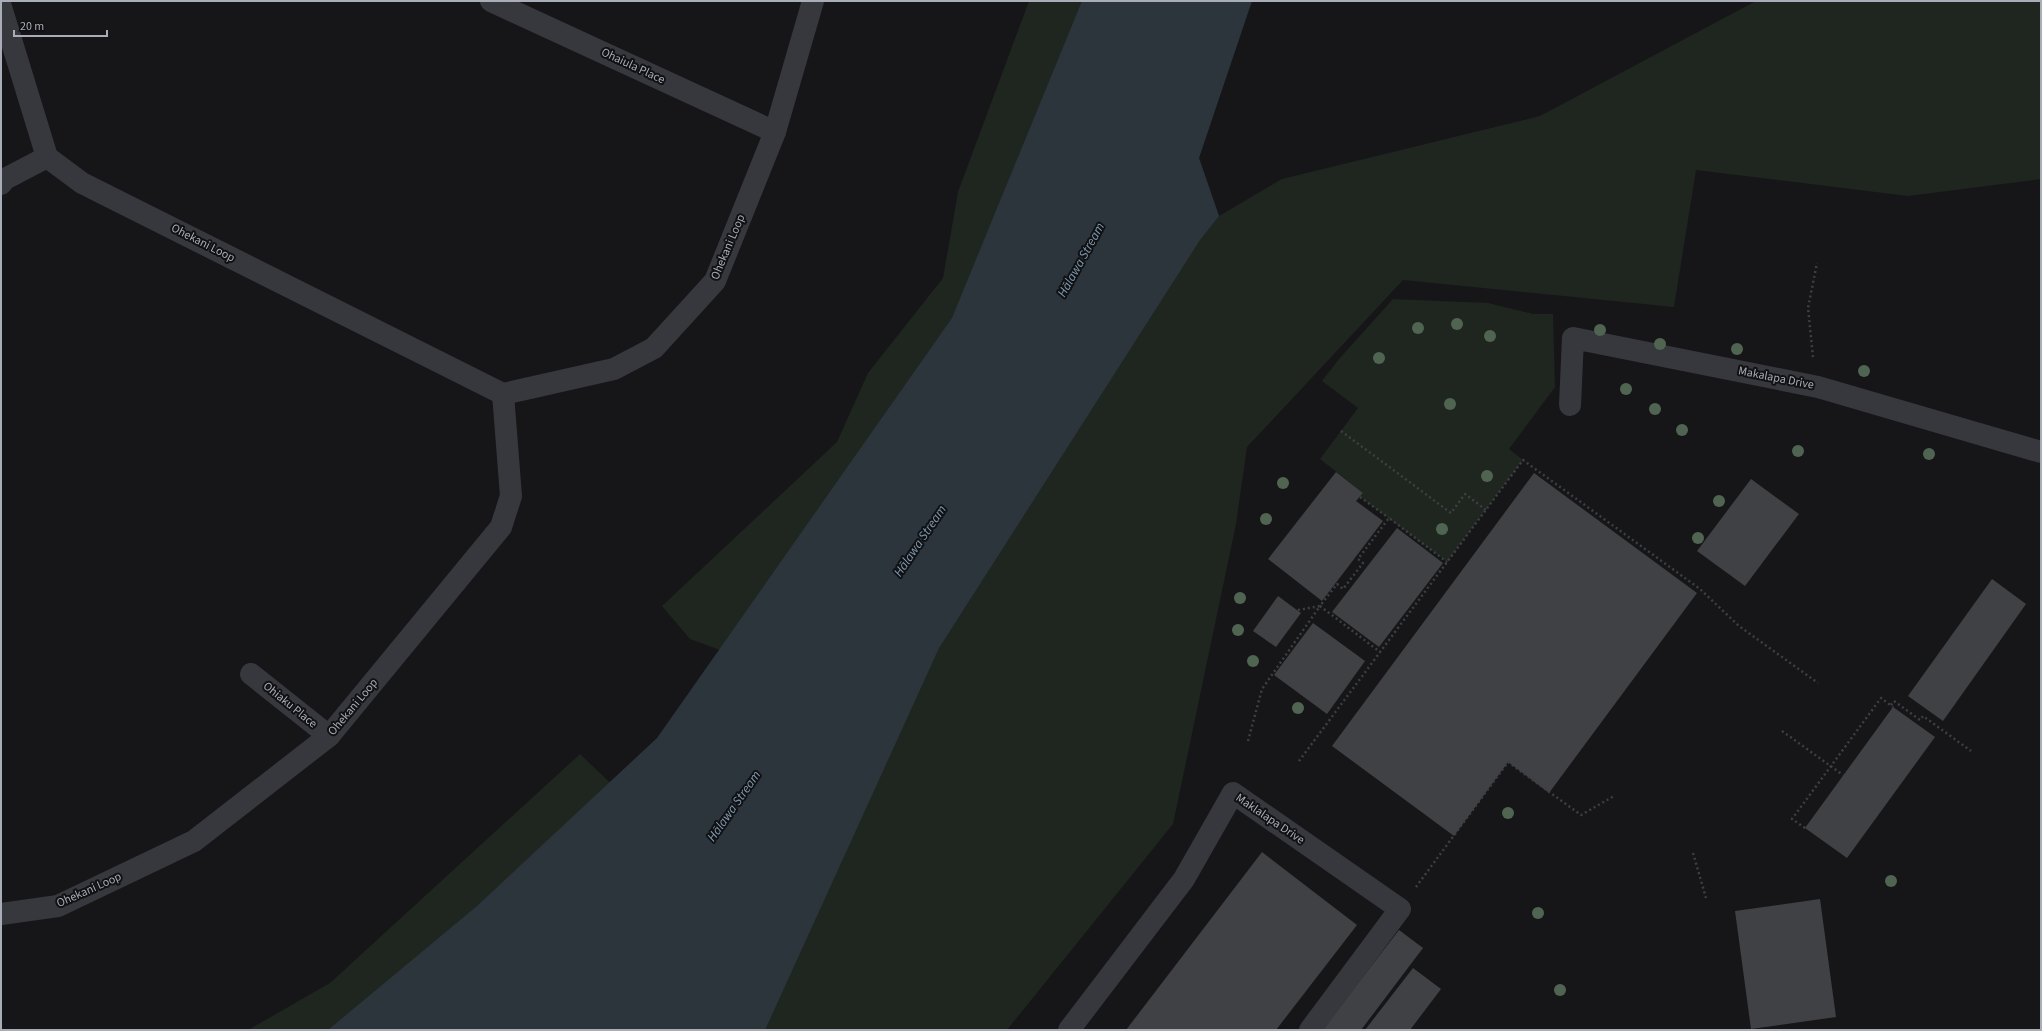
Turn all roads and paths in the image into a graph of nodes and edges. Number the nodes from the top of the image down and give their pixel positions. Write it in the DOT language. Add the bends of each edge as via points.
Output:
graph roads {
  1 [pos="491,1"];
  2 [pos="813,1"];
  3 [pos="1,7"];
  4 [pos="775,132"];
  5 [pos="47,156"];
  6 [pos="1,184"];
  7 [pos="1817,263"];
  8 [pos="1814,365"];
  9 [pos="504,394"];
  10 [pos="1570,405"];
  11 [pos="1341,431"];
  12 [pos="2041,452"];
  13 [pos="1360,497"];
  14 [pos="1486,510"];
  15 [pos="1389,518"];
  16 [pos="1447,562"];
  17 [pos="1320,606"];
  18 [pos="1298,610"];
  19 [pos="1380,652"];
  20 [pos="251,674"];
  21 [pos="1818,683"];
  22 [pos="1782,731"];
  23 [pos="329,736"];
  24 [pos="1248,741"];
  25 [pos="1971,751"];
  26 [pos="1299,761"];
  27 [pos="1830,766"];
  28 [pos="1843,775"];
  29 [pos="1614,796"];
  30 [pos="1805,828"];
  31 [pos="1693,853"];
  32 [pos="1706,898"];
  33 [pos="1400,910"];
  34 [pos="1,914"];
  35 [pos="1069,1030"];
  36 [pos="1310,1030"];
  1 -- 4 [label="street, Ohaiula Place"];
  2 -- 4 [label="street, Ohekani Loop"];
  3 -- 5 [label="street"];
  4 -- 9 [label="street, Ohekani Loop" via="715,281 654,348 614,369"];
  5 -- 6 [label="street" via="5,179"];
  5 -- 9 [label="street, Ohekani Loop" via="82,183"];
  7 -- 8 [label="path" via="1808,308"];
  9 -- 23 [label="street, Ohekani Loop" via="511,496 501,527"];
  10 -- 12 [label="street, Makalapa Drive" via="1573,338 1818,387"];
  11 -- 14 [label="path" via="1450,513 1465,494"];
  13 -- 15 [label="path"];
  14 -- 16 [label="path"];
  14 -- 21 [label="path" via="1523,460 1700,589 1739,626"];
  15 -- 16 [label="path"];
  15 -- 17 [label="path" via="1358,559 1363,563 1344,589 1337,584"];
  16 -- 19 [label="path"];
  17 -- 18 [label="path"];
  17 -- 19 [label="path"];
  17 -- 24 [label="path" via="1262,689"];
  19 -- 26 [label="path"];
  20 -- 23 [label="street, Ohiaku Place"];
  22 -- 27 [label="path"];
  23 -- 34 [label="street, Ohekani Loop" via="194,841 58,906"];
  25 -- 27 [label="path" via="1923,716 1920,720 1894,701 1892,706 1881,698"];
  27 -- 28 [label="path"];
  27 -- 30 [label="path" via="1792,819"];
  29 -- 33 [label="path" via="1580,815 1508,762"];
  31 -- 32 [label="path"];
  33 -- 35 [label="street, Maklalapa Drive" via="1234,793 1184,878"];
  33 -- 36 [label="street"];
}
